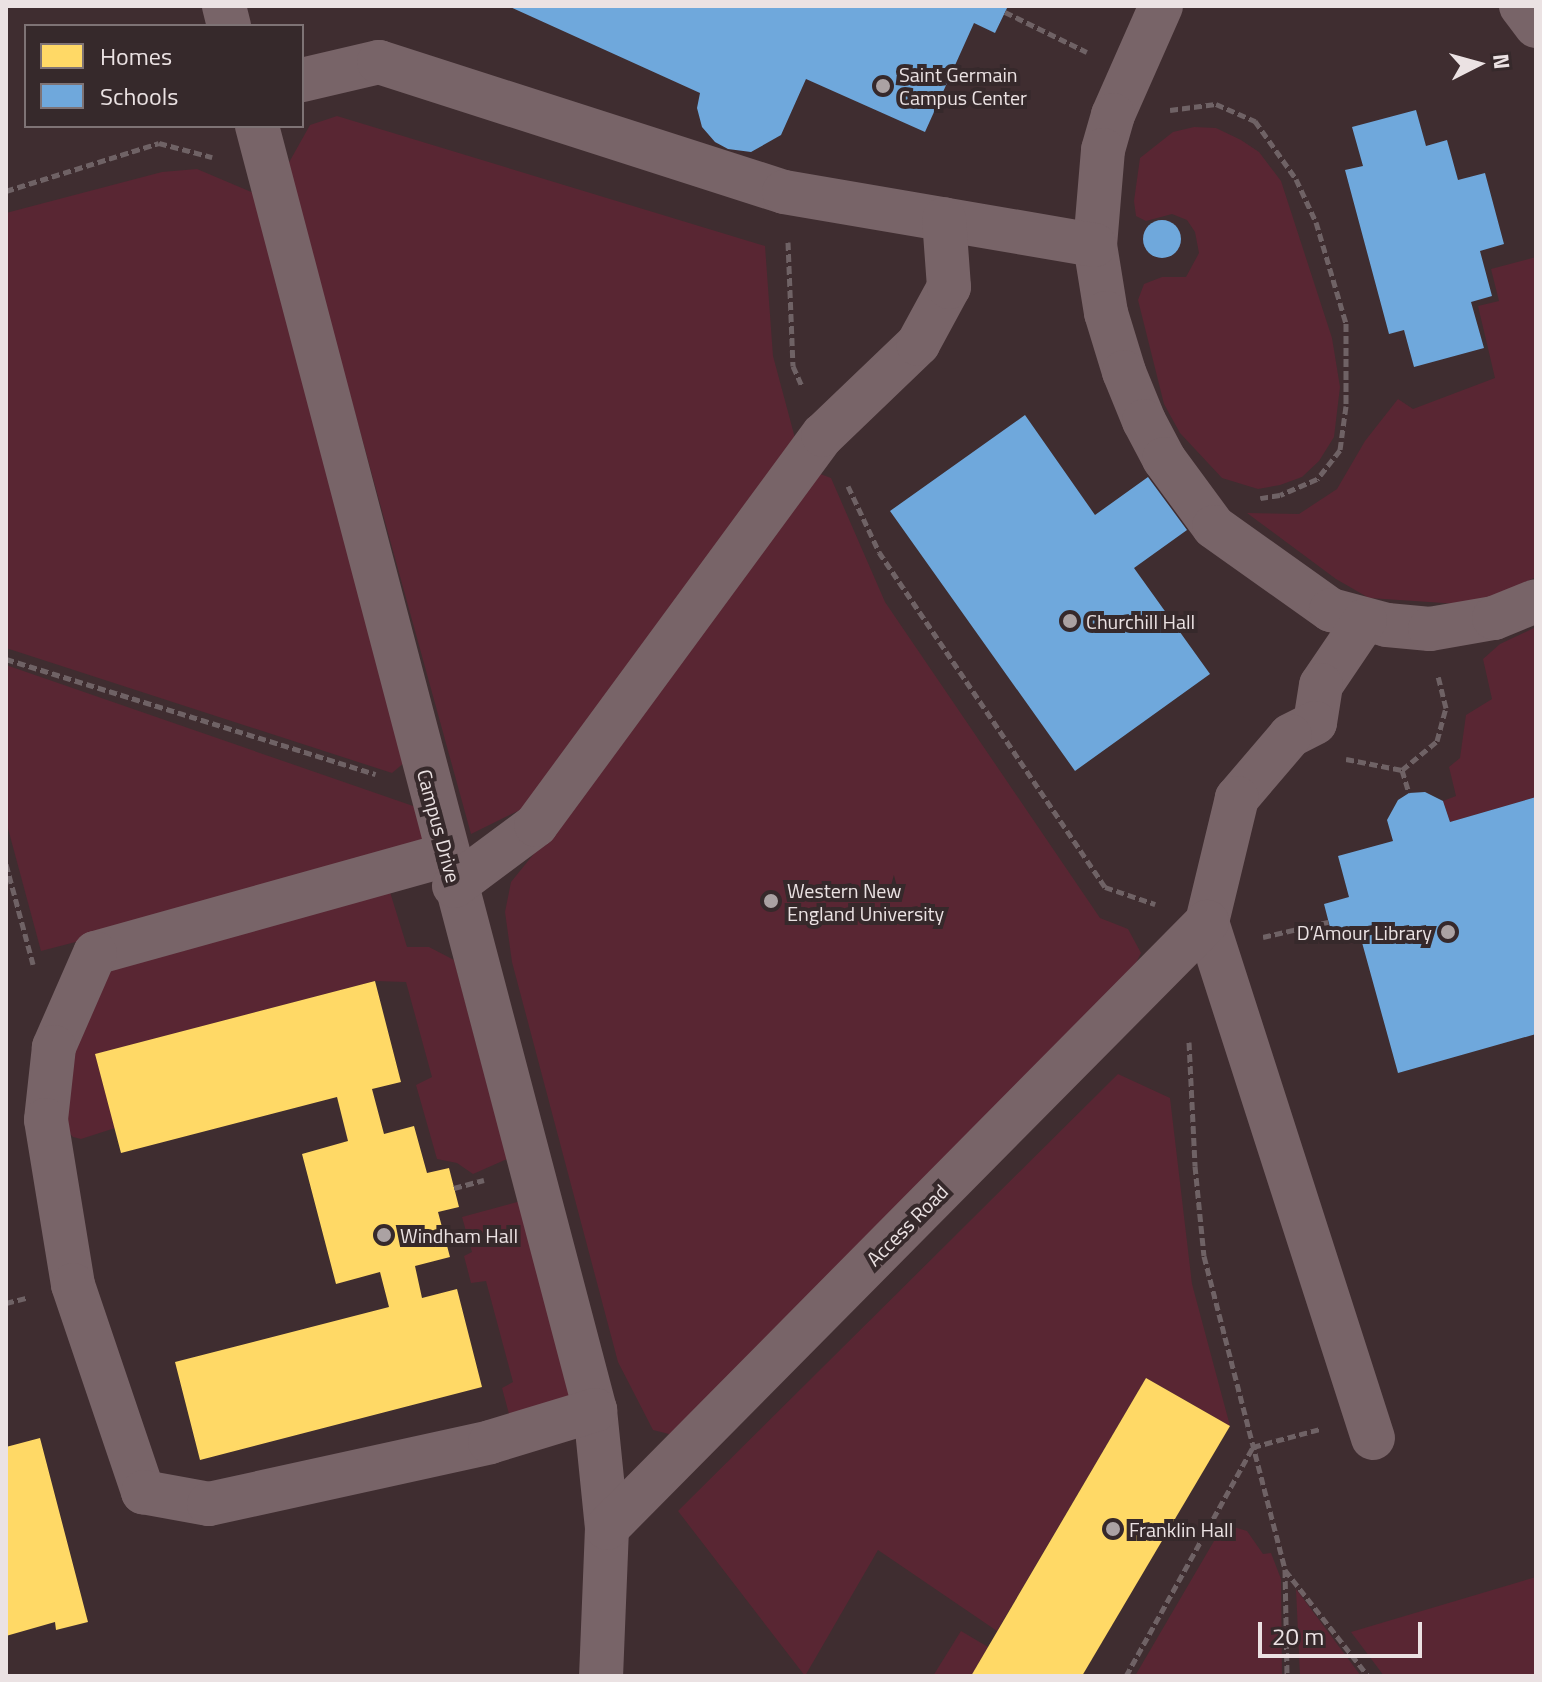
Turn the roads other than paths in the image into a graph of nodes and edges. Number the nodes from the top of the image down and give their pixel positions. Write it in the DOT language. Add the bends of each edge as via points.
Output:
graph roads {
  1 [pos="1161,6"];
  2 [pos="1521,6"];
  3 [pos="1536,26"];
  4 [pos="304,80"];
  5 [pos="262,146"];
  6 [pos="944,219"];
  7 [pos="1095,245"];
  8 [pos="1536,601"];
  9 [pos="1365,620"];
  10 [pos="450,870"];
  11 [pos="1207,922"];
  12 [pos="595,1410"];
  13 [pos="1373,1438"];
  14 [pos="607,1528"];
  15 [pos="601,1676"];
  1 -- 7 [label="street" via="1113,115 1098,181"];
  2 -- 3 [label="street"];
  4 -- 6 [label="street" via="379,62 784,192"];
  5 -- 10 [label="street, Campus Drive"];
  6 -- 7 [label="street"];
  6 -- 10 [label="street" via="949,287 918,344 823,435 536,825"];
  7 -- 9 [label="street" via="1106,313 1134,397 1164,459 1197,506 1243,550 1331,610"];
  8 -- 9 [label="street" via="1494,618 1430,629"];
  9 -- 11 [label="street" via="1321,685 1315,723 1290,736 1237,798"];
  10 -- 12 [label="street, Campus Drive"];
  10 -- 12 [label="street" via="95,953 54,1047 46,1120 73,1285 143,1492 209,1504 490,1442"];
  11 -- 13 [label="street"];
  11 -- 14 [label="street, Access Road"];
  12 -- 14 [label="street, Campus Drive"];
  14 -- 15 [label="street, Campus Drive"];
}
